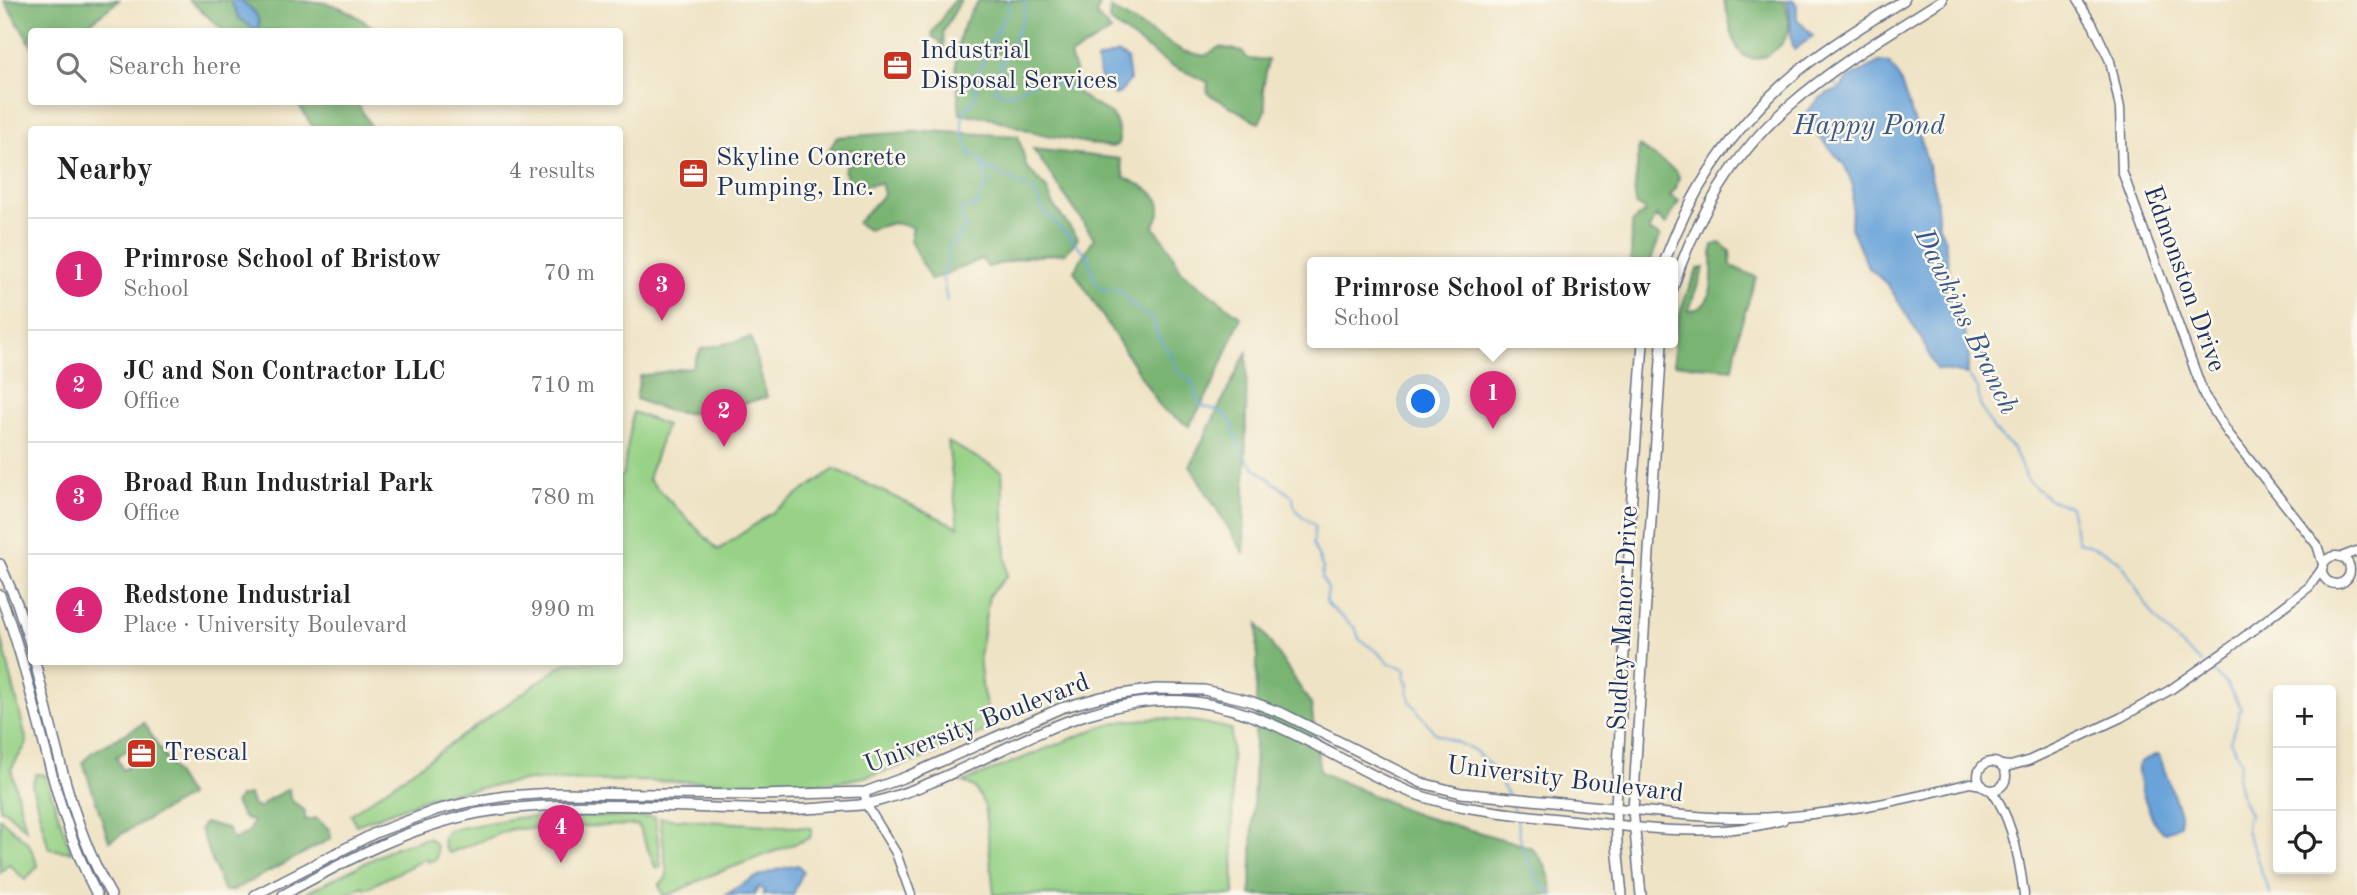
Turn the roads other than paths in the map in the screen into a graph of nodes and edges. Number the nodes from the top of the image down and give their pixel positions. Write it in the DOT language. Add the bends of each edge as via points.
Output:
graph roads {
  1 [pos="1904,0"];
  2 [pos="1942,0"];
  3 [pos="2077,0"];
  4 [pos="1667,257"];
  5 [pos="1678,275"];
  6 [pos="1643,348"];
  7 [pos="1662,348"];
  8 [pos="2317,545"];
  9 [pos="2357,552"];
  10 [pos="2337,556"];
  11 [pos="0,564"];
  12 [pos="2323,566"];
  13 [pos="2349,568"];
  14 [pos="2329,582"];
  15 [pos="2309,587"];
  16 [pos="0,595"];
  17 [pos="28,637"];
  18 [pos="35,665"];
  19 [pos="2028,761"];
  20 [pos="2001,765"];
  21 [pos="1980,770"];
  22 [pos="2004,782"];
  23 [pos="1982,785"];
  24 [pos="1942,789"];
  25 [pos="1991,790"];
  26 [pos="865,792"];
  27 [pos="866,804"];
  28 [pos="1616,808"];
  29 [pos="2003,809"];
  30 [pos="1633,810"];
  31 [pos="1796,816"];
  32 [pos="1616,825"];
  33 [pos="1634,827"];
  34 [pos="97,895"];
  35 [pos="111,895"];
  36 [pos="255,895"];
  37 [pos="283,895"];
  38 [pos="911,895"];
  39 [pos="1622,895"];
  40 [pos="1641,895"];
  41 [pos="2024,895"];
  1 -- 4 [label="main road" via="1821,54 1761,104 1691,199"];
  2 -- 5 [label="main road" via="1822,79 1762,132 1706,215"];
  3 -- 8 [label="street, Edmonston Drive" via="2110,61 2120,108 2122,172 2204,395 2228,433"];
  6 -- 28 [label="main road, Sudley Manor Drive"];
  7 -- 30 [label="main road, Sudley Manor Drive"];
  8 -- 10 [label="street, Edmonston Drive"];
  8 -- 12 [label="street, Edmonston Drive"];
  9 -- 10 [label="street"];
  9 -- 13 [label="street"];
  10 -- 12 [label="street"];
  10 -- 13 [label="street" via="2346,560"];
  11 -- 17 [label="main road"];
  12 -- 14 [label="street"];
  12 -- 15 [label="street"];
  13 -- 14 [label="street" via="2343,581"];
  14 -- 15 [label="street"];
  15 -- 19 [label="street" via="2183,682"];
  16 -- 34 [label="main road" via="62,813"];
  18 -- 35 [label="main road" via="76,815"];
  19 -- 20 [label="street"];
  19 -- 22 [label="street"];
  20 -- 21 [label="street" via="1989,762"];
  20 -- 22 [label="street"];
  21 -- 23 [label="street"];
  21 -- 24 [label="street, University Boulevard"];
  22 -- 25 [label="street"];
  22 -- 29 [label="street"];
  23 -- 24 [label="street, University Boulevard"];
  23 -- 25 [label="street"];
  24 -- 31 [label="street, University Boulevard"];
  25 -- 29 [label="street"];
  26 -- 27 [label="street"];
  26 -- 28 [label="main road, University Boulevard" via="1061,708 1156,689 1204,690 1284,714 1422,783 1497,798"];
  26 -- 36 [label="main road, University Boulevard" via="554,793 482,800 436,810 375,833"];
  27 -- 32 [label="main road, University Boulevard" via="930,783 1075,718 1121,704 1173,701 1247,713 1409,792 1464,808"];
  27 -- 37 [label="main road, University Boulevard" via="753,810 542,806 476,814 387,841"];
  27 -- 38 [label="street" via="896,853"];
  28 -- 30 [label="main road, University Boulevard"];
  28 -- 32 [label="main road, Sudley Manor Drive"];
  29 -- 41 [label="street"];
  30 -- 31 [label="street, University Boulevard" via="1700,817"];
  30 -- 33 [label="main road, Sudley Manor Drive"];
  31 -- 33 [label="street, University Boulevard" via="1715,830"];
  32 -- 33 [label="main road, University Boulevard"];
  32 -- 39 [label="main road, Sudley Manor Drive"];
  33 -- 40 [label="main road, Sudley Manor Drive"];
}
